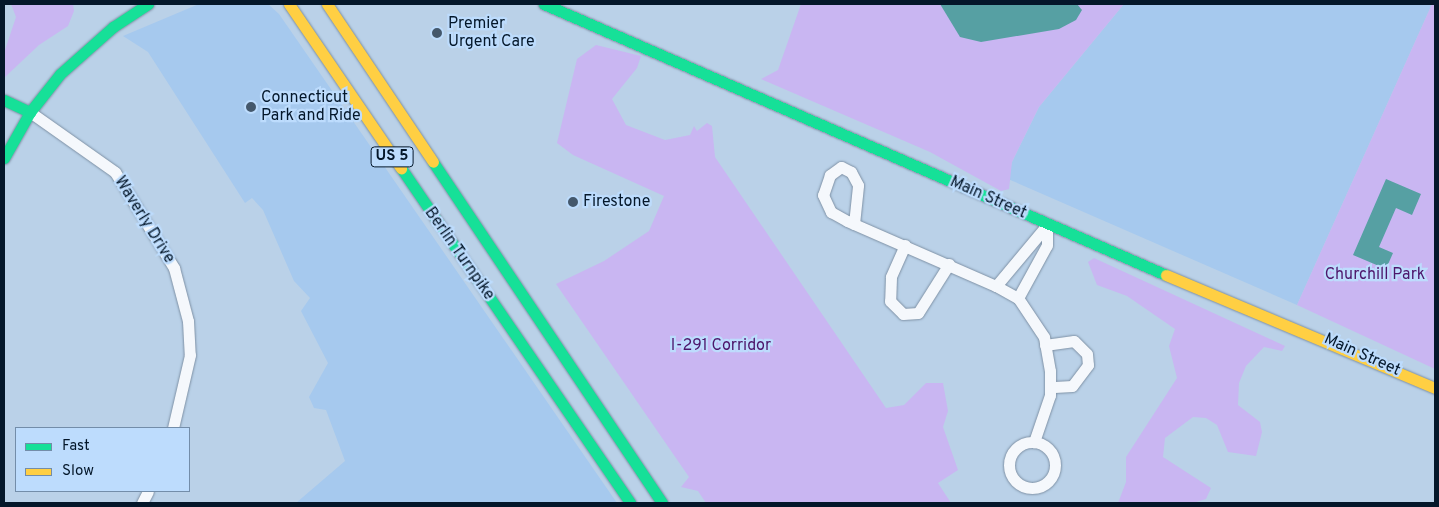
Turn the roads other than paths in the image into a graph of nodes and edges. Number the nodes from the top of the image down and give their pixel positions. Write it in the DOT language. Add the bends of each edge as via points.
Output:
graph roads {
  1 [pos="148,4"];
  2 [pos="289,4"];
  3 [pos="327,4"];
  4 [pos="342,4"];
  5 [pos="544,4"];
  6 [pos="359,52"];
  7 [pos="4,100"];
  8 [pos="30,112"];
  9 [pos="4,158"];
  10 [pos="854,224"];
  11 [pos="1048,225"];
  12 [pos="905,245"];
  13 [pos="949,264"];
  14 [pos="996,286"];
  15 [pos="1018,298"];
  16 [pos="540,324"];
  17 [pos="1045,345"];
  18 [pos="534,363"];
  19 [pos="1050,387"];
  20 [pos="1435,388"];
  21 [pos="173,427"];
  22 [pos="1034,442"];
  23 [pos="630,503"];
  24 [pos="662,503"];
  1 -- 8 [label="main road" via="87,48"];
  2 -- 18 [label="main road, Berlin Turnpike / US 5"];
  3 -- 6 [label="main road, Berlin Turnpike / US 5"];
  4 -- 6 [label="main road"];
  5 -- 11 [label="main road, Main Street"];
  6 -- 16 [label="main road, Berlin Turnpike / US 5"];
  7 -- 8 [label="main road"];
  8 -- 9 [label="main road"];
  8 -- 21 [label="street, Waverly Drive" via="115,172 174,268 188,321 190,355"];
  10 -- 10 [label="street" via="858,185 851,172 841,168 830,175 823,195 831,212"];
  10 -- 12 [label="street"];
  11 -- 14 [label="street"];
  11 -- 15 [label="street" via="1047,245"];
  11 -- 20 [label="main road, Main Street"];
  12 -- 13 [label="street"];
  12 -- 13 [label="street" via="891,277 890,301 902,314 918,313"];
  13 -- 14 [label="street"];
  14 -- 15 [label="street"];
  15 -- 17 [label="street"];
  16 -- 18 [label="main road"];
  16 -- 24 [label="main road, Berlin Turnpike / US 5"];
  17 -- 19 [label="street"];
  17 -- 19 [label="street" via="1074,341 1087,354 1088,365 1072,386"];
  18 -- 23 [label="main road, Berlin Turnpike / US 5"];
  19 -- 22 [label="street"];
  22 -- 22 [label="street" via="1014,450 1010,464 1019,483 1032,488 1052,476 1055,461 1048,448"];
}
